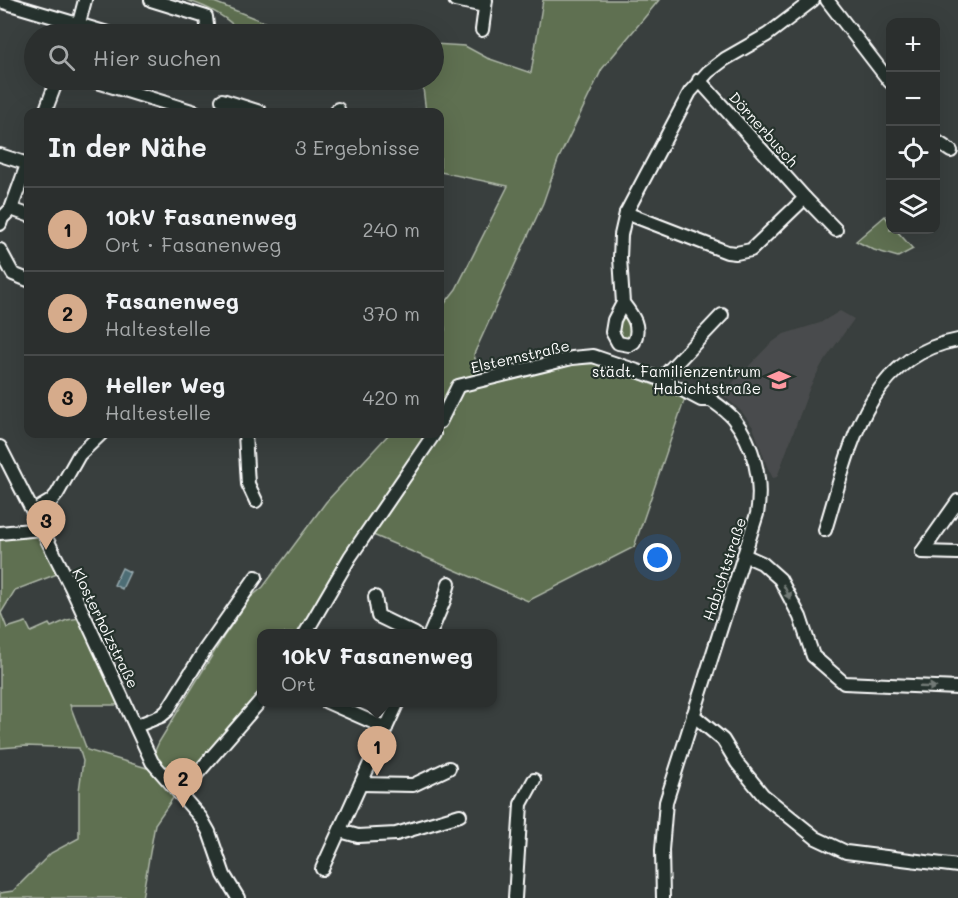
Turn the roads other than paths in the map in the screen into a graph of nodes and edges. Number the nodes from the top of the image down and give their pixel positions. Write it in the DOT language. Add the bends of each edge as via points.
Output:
graph roads {
  1 [pos="85,0"];
  2 [pos="151,0"];
  3 [pos="455,0"];
  4 [pos="827,0"];
  5 [pos="0,1"];
  6 [pos="486,3"];
  7 [pos="808,4"];
  8 [pos="64,24"];
  9 [pos="79,24"];
  10 [pos="207,24"];
  11 [pos="482,30"];
  12 [pos="886,76"];
  13 [pos="699,80"];
  14 [pos="53,90"];
  15 [pos="124,90"];
  16 [pos="222,100"];
  17 [pos="46,108"];
  18 [pos="182,108"];
  19 [pos="247,108"];
  20 [pos="940,144"];
  21 [pos="951,151"];
  22 [pos="0,155"];
  23 [pos="24,162"];
  24 [pos="24,174"];
  25 [pos="806,198"];
  26 [pos="11,209"];
  27 [pos="626,213"];
  28 [pos="24,214"];
  29 [pos="0,224"];
  30 [pos="836,230"];
  31 [pos="0,250"];
  32 [pos="24,278"];
  33 [pos="623,303"];
  34 [pos="722,315"];
  35 [pos="958,340"];
  36 [pos="662,379"];
  37 [pos="444,414"];
  38 [pos="97,438"];
  39 [pos="245,438"];
  40 [pos="431,438"];
  41 [pos="0,447"];
  42 [pos="256,501"];
  43 [pos="958,501"];
  44 [pos="34,511"];
  45 [pos="41,529"];
  46 [pos="825,530"];
  47 [pos="0,533"];
  48 [pos="958,553"];
  49 [pos="744,555"];
  50 [pos="256,577"];
  51 [pos="449,584"];
  52 [pos="375,597"];
  53 [pos="307,629"];
  54 [pos="406,629"];
  55 [pos="432,629"];
  56 [pos="958,688"];
  57 [pos="257,704"];
  58 [pos="338,707"];
  59 [pos="396,707"];
  60 [pos="693,715"];
  61 [pos="136,726"];
  62 [pos="386,728"];
  63 [pos="449,768"];
  64 [pos="534,780"];
  65 [pos="361,784"];
  66 [pos="179,791"];
  67 [pos="460,815"];
  68 [pos="340,831"];
  69 [pos="958,866"];
  70 [pos="322,869"];
  71 [pos="238,898"];
  72 [pos="515,898"];
  73 [pos="663,898"];
  1 -- 9 [label="street"];
  2 -- 10 [label="street" via="206,17"];
  3 -- 6 [label="street"];
  4 -- 12 [label="street"];
  5 -- 8 [label="street"];
  6 -- 11 [label="street"];
  7 -- 13 [label="street"];
  13 -- 25 [label="street, Dörnerbusch"];
  13 -- 27 [label="street"];
  14 -- 17 [label="street"];
  15 -- 18 [label="street"];
  16 -- 19 [label="street"];
  20 -- 21 [label="street"];
  22 -- 23 [label="street"];
  24 -- 26 [label="street"];
  25 -- 27 [label="street" via="744,253 727,252"];
  25 -- 30 [label="street, Dörnerbusch"];
  26 -- 28 [label="street"];
  26 -- 29 [label="street"];
  27 -- 33 [label="street" via="620,258"];
  31 -- 32 [label="street" via="13,274"];
  34 -- 36 [label="street"];
  35 -- 46 [label="street" via="918,353 875,392 852,442"];
  36 -- 37 [label="street, Elsternstraße" via="593,356 572,358 458,386"];
  36 -- 49 [label="street, Habichtstraße" via="701,400 711,400 731,416 748,440 757,469 759,506"];
  38 -- 44 [label="street" via="79,455 57,494"];
  39 -- 42 [label="street" via="248,484"];
  40 -- 53 [label="street" via="350,556"];
  41 -- 44 [label="street, Klosterholzstraße"];
  43 -- 48 [label="street" via="922,552"];
  44 -- 45 [label="street, Klosterholzstraße"];
  45 -- 47 [label="street"];
  45 -- 61 [label="street, Klosterholzstraße"];
  49 -- 56 [label="street, one-way" via="762,563 780,579 800,617 813,656 844,683"];
  49 -- 60 [label="street, Habichtstraße"];
  50 -- 61 [label="street" via="167,711"];
  51 -- 55 [label="street"];
  52 -- 54 [label="street" via="378,616"];
  57 -- 66 [label="street"];
  58 -- 62 [label="street"];
  59 -- 62 [label="street"];
  60 -- 69 [label="street" via="723,740 764,795 816,838 846,852"];
  60 -- 73 [label="street, Habichtstraße" via="666,802"];
  61 -- 66 [label="street, Klosterholzstraße" via="152,762"];
  62 -- 65 [label="street"];
  63 -- 65 [label="street" via="413,785"];
  64 -- 72 [label="street" via="521,804"];
  65 -- 68 [label="street"];
  66 -- 71 [label="street, Klosterholzstraße" via="206,826 224,875"];
  67 -- 68 [label="street" via="396,834 358,836"];
  68 -- 70 [label="street"];
}
